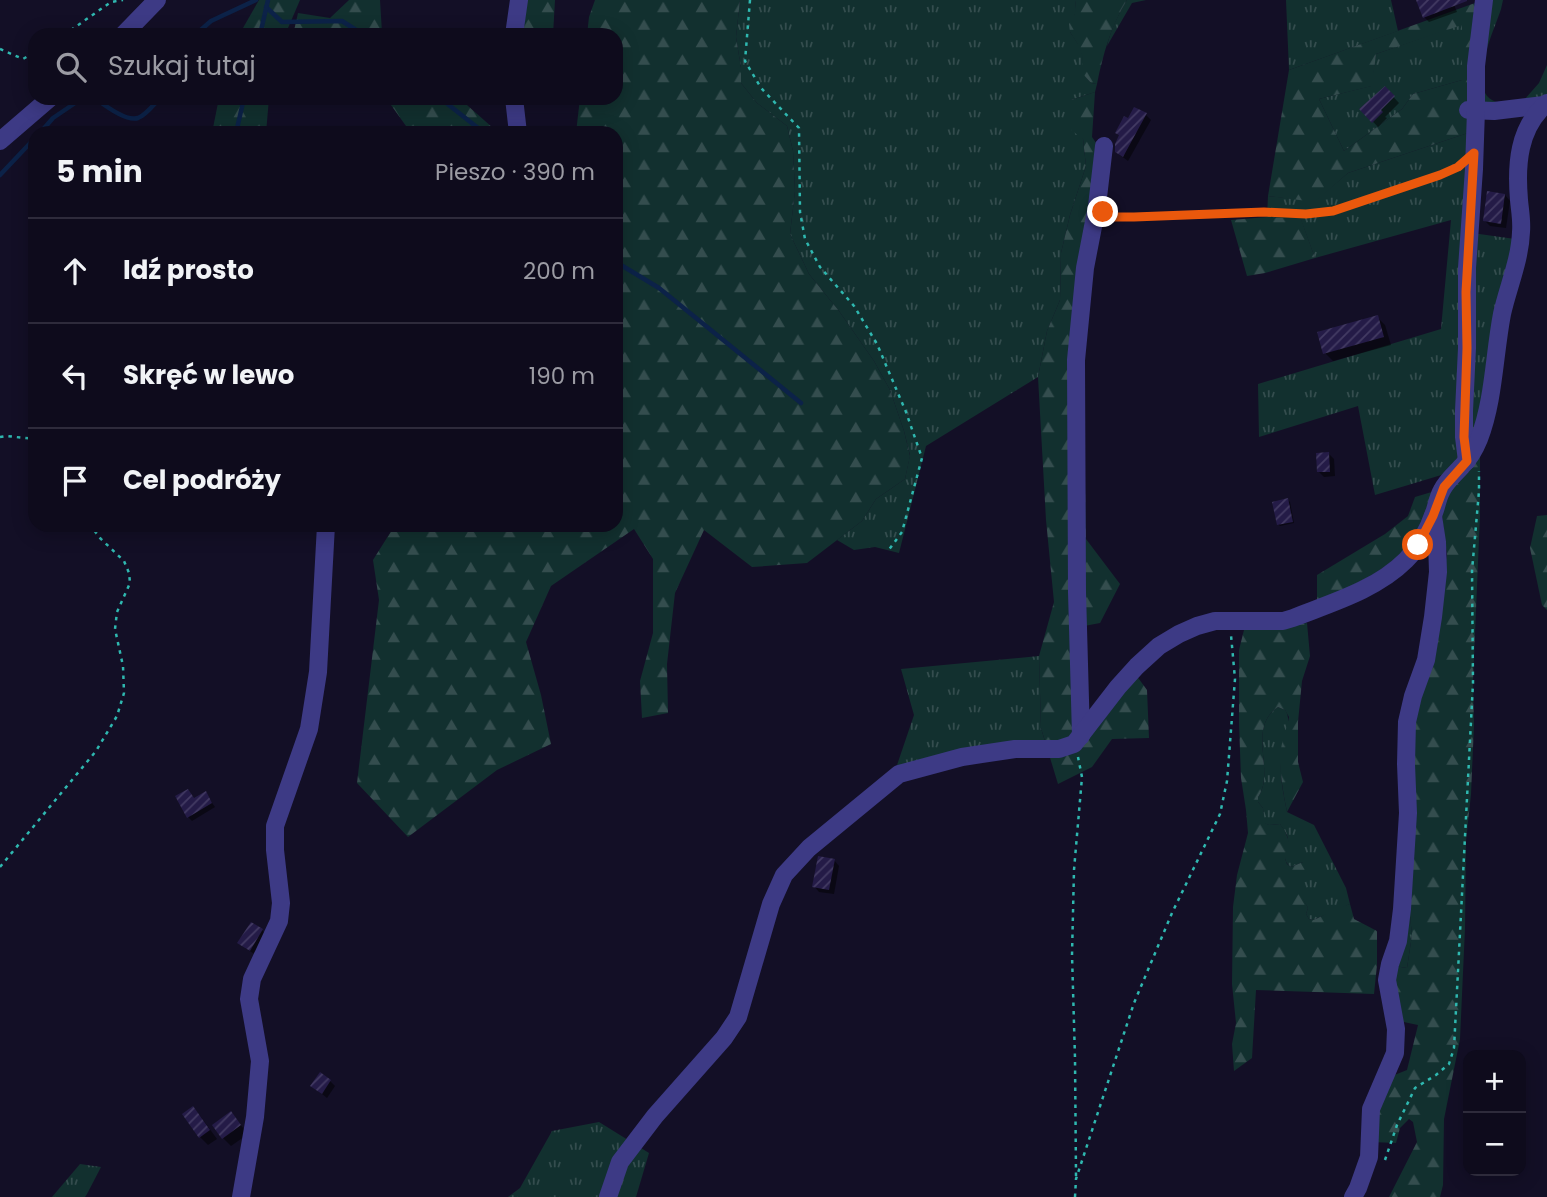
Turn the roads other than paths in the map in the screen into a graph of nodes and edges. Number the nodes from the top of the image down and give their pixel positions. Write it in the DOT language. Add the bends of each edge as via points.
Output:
graph roads {
  1 [pos="157,0"];
  2 [pos="519,0"];
  3 [pos="1485,0"];
  4 [pos="130,28"];
  5 [pos="515,28"];
  6 [pos="1545,104"];
  7 [pos="42,105"];
  8 [pos="515,105"];
  9 [pos="1472,110"];
  10 [pos="518,126"];
  11 [pos="0,141"];
  12 [pos="1104,146"];
  13 [pos="1473,463"];
  14 [pos="1433,516"];
  15 [pos="326,532"];
  16 [pos="1078,740"];
  17 [pos="242,1197"];
  18 [pos="608,1197"];
  19 [pos="1353,1197"];
  1 -- 4 [label="street"];
  2 -- 5 [label="street"];
  3 -- 9 [label="street"];
  6 -- 9 [label="street"];
  6 -- 13 [label="street" via="1527,127 1521,144 1519,248"];
  7 -- 11 [label="street"];
  8 -- 10 [label="street"];
  9 -- 13 [label="street" via="1464,424"];
  12 -- 16 [label="street" via="1076,360"];
  13 -- 14 [label="street" via="1446,483"];
  14 -- 16 [label="street" via="1406,560 1369,586 1283,621 1215,621 1159,646 1118,687"];
  14 -- 19 [label="street" via="1437,542 1433,617 1426,660 1407,722 1402,909 1387,980 1396,1029 1395,1053 1371,1109 1369,1157"];
  15 -- 17 [label="street" via="318,672 309,729 275,826 279,921 249,999 260,1061"];
  16 -- 18 [label="street" via="1059,750 1016,749 962,757 899,774 809,848 784,875 771,904 738,1017 620,1162"];
}
